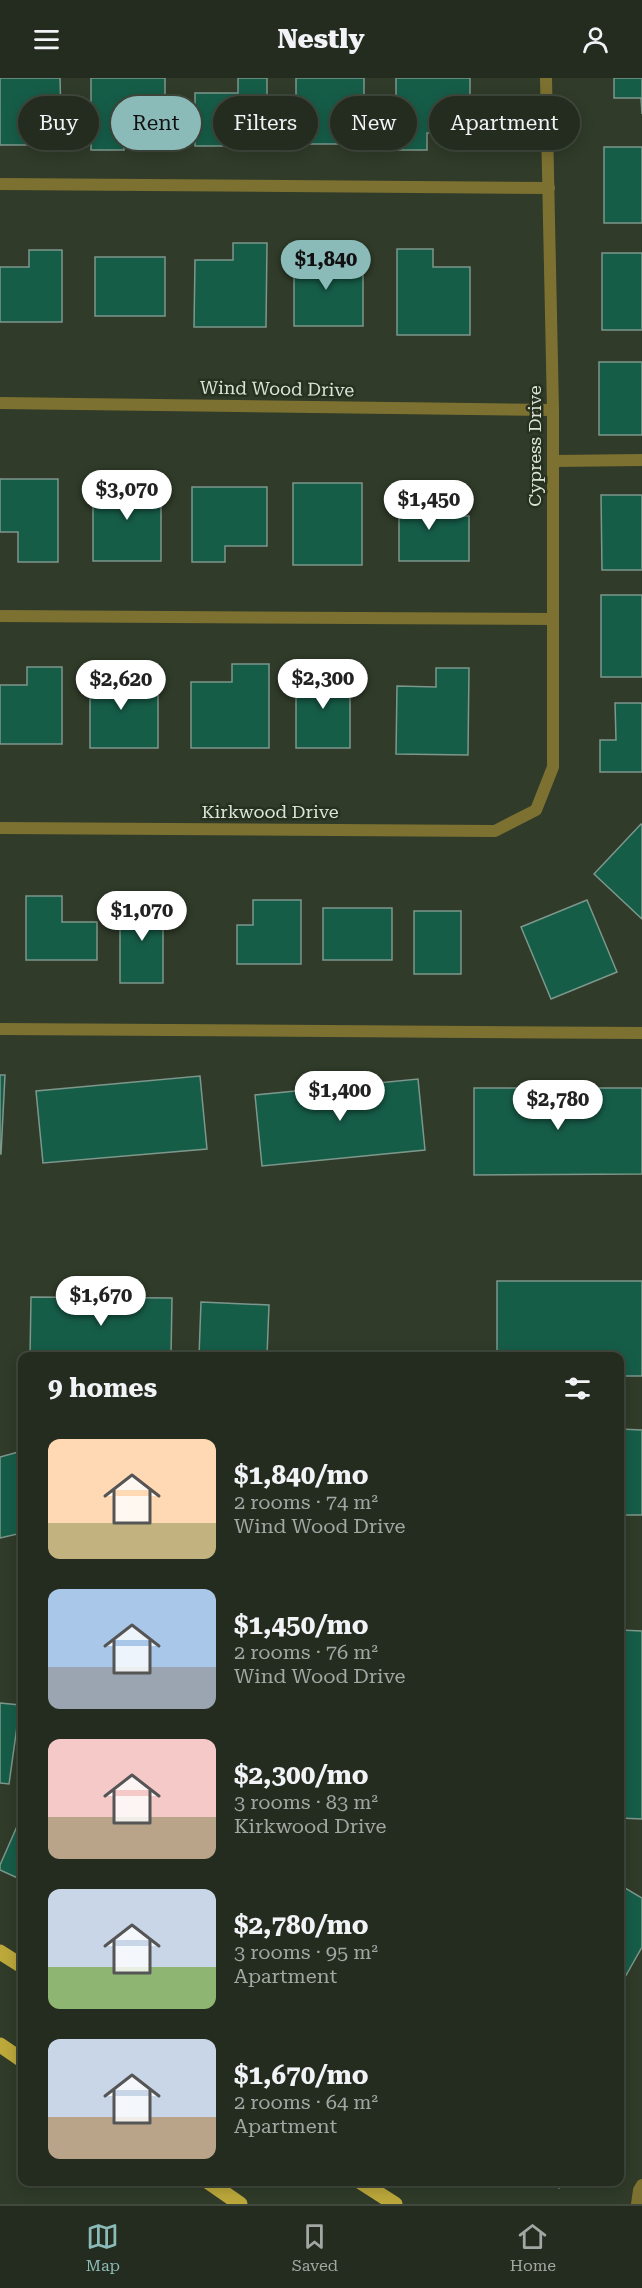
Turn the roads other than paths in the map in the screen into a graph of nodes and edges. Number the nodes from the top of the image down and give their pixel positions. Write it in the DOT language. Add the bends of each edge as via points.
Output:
graph roads {
  1 [pos="546,78"];
  2 [pos="0,184"];
  3 [pos="549,188"];
  4 [pos="0,404"];
  5 [pos="554,410"];
  6 [pos="642,460"];
  7 [pos="554,461"];
  8 [pos="0,616"];
  9 [pos="554,619"];
  10 [pos="536,810"];
  11 [pos="0,828"];
  12 [pos="0,1029"];
  13 [pos="642,1033"];
  14 [pos="0,1952"];
  15 [pos="18,1963"];
  16 [pos="0,2045"];
  17 [pos="18,2057"];
  18 [pos="642,2185"];
  19 [pos="214,2186"];
  20 [pos="367,2186"];
  21 [pos="240,2204"];
  22 [pos="395,2204"];
  23 [pos="638,2204"];
  1 -- 3 [label="street, Cypress Drive"];
  2 -- 3 [label="street"];
  3 -- 5 [label="street, Cypress Drive"];
  4 -- 5 [label="street, Wind Wood Drive"];
  5 -- 7 [label="street, Cypress Drive"];
  6 -- 7 [label="street"];
  7 -- 9 [label="street, Cypress Drive"];
  8 -- 9 [label="street"];
  9 -- 10 [label="street, Cypress Drive" via="554,767"];
  10 -- 11 [label="street, Kirkwood Drive" via="495,831"];
  12 -- 13 [label="street"];
  14 -- 15 [label="main road"];
  16 -- 17 [label="main road"];
  18 -- 23 [label="street"];
  19 -- 21 [label="main road"];
  20 -- 22 [label="main road"];
}
